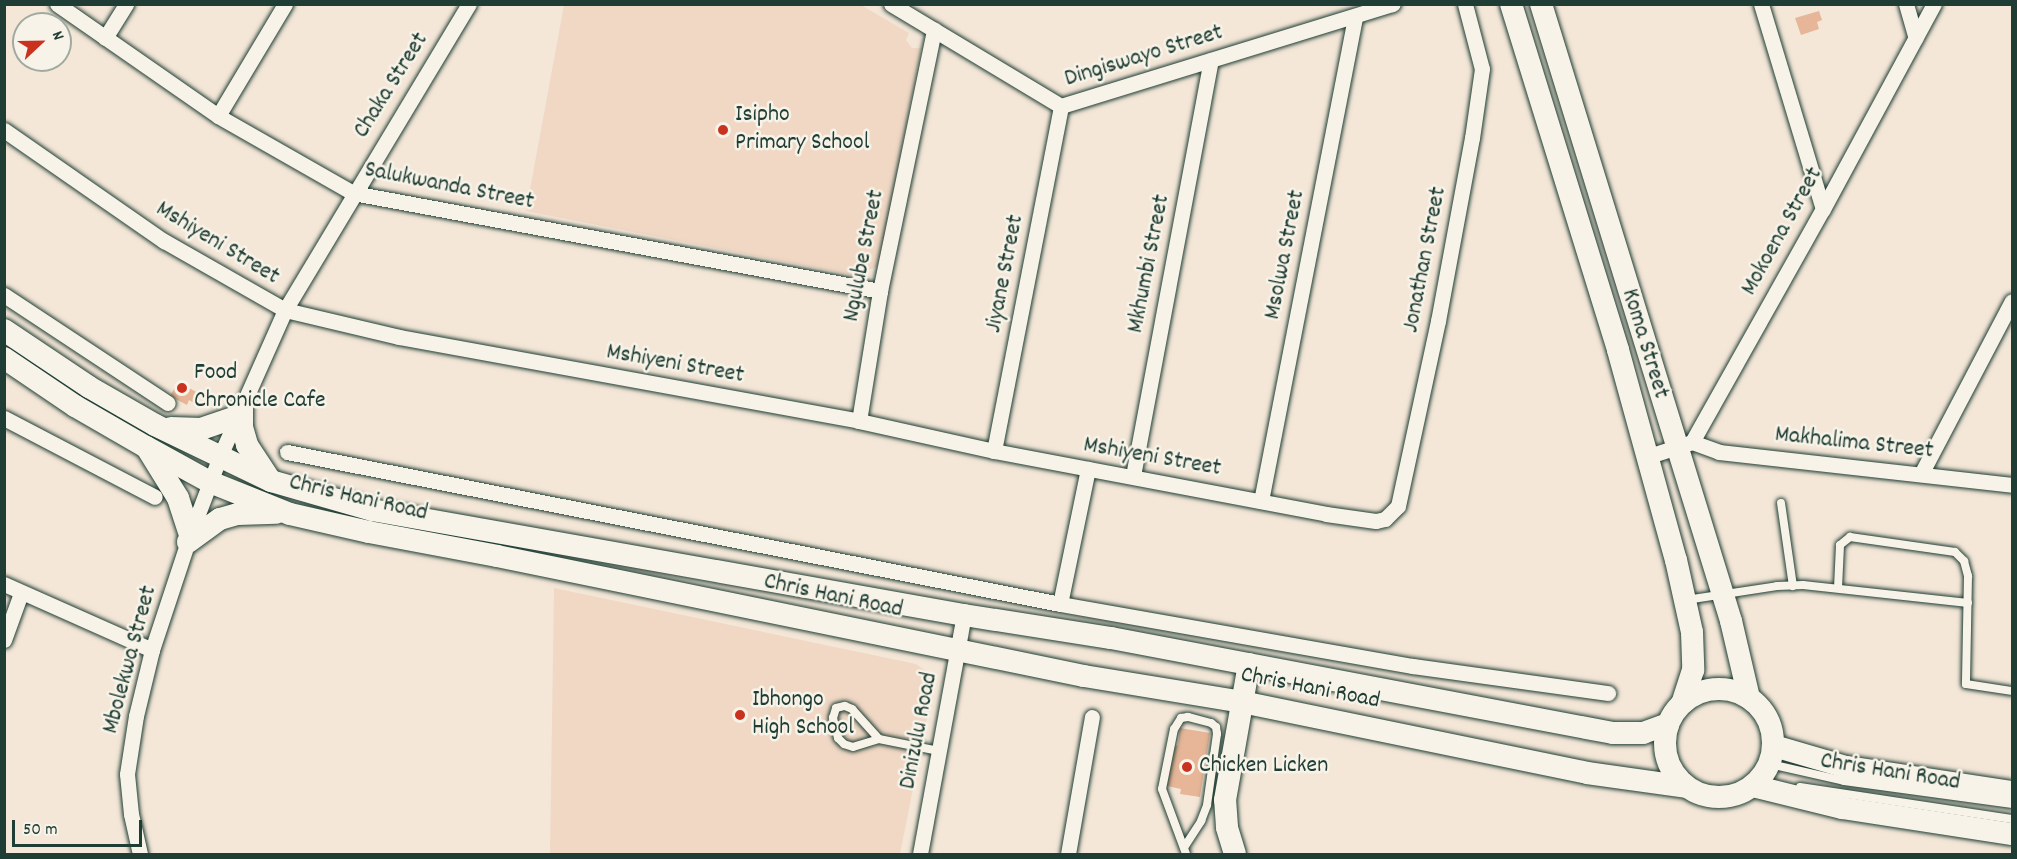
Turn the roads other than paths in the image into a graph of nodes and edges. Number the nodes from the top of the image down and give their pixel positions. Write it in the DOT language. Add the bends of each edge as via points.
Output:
graph roads {
  1 [pos="57,4"];
  2 [pos="126,4"];
  3 [pos="285,4"];
  4 [pos="469,4"];
  5 [pos="891,4"];
  6 [pos="1393,4"];
  7 [pos="1465,4"];
  8 [pos="1511,4"];
  9 [pos="1542,4"];
  10 [pos="1761,4"];
  11 [pos="1906,4"];
  12 [pos="1934,4"];
  13 [pos="1355,17"];
  14 [pos="934,30"];
  15 [pos="105,38"];
  16 [pos="1916,38"];
  17 [pos="1211,60"];
  18 [pos="1061,106"];
  19 [pos="218,116"];
  20 [pos="4,130"];
  21 [pos="353,193"];
  22 [pos="1823,209"];
  23 [pos="880,291"];
  24 [pos="4,295"];
  25 [pos="2013,302"];
  26 [pos="285,310"];
  27 [pos="4,330"];
  28 [pos="4,358"];
  29 [pos="168,403"];
  30 [pos="240,412"];
  31 [pos="4,418"];
  32 [pos="859,422"];
  33 [pos="154,425"];
  34 [pos="1685,444"];
  35 [pos="146,447"];
  36 [pos="994,451"];
  37 [pos="287,452"];
  38 [pos="220,456"];
  39 [pos="1649,456"];
  40 [pos="1088,469"];
  41 [pos="1921,474"];
  42 [pos="1133,476"];
  43 [pos="271,481"];
  44 [pos="210,482"];
  45 [pos="2013,485"];
  46 [pos="155,498"];
  47 [pos="1261,501"];
  48 [pos="1781,503"];
  49 [pos="290,514"];
  50 [pos="1385,519"];
  51 [pos="189,539"];
  52 [pos="4,584"];
  53 [pos="1792,586"];
  54 [pos="1838,588"];
  55 [pos="21,593"];
  56 [pos="1722,594"];
  57 [pos="1685,600"];
  58 [pos="1968,603"];
  59 [pos="1060,604"];
  60 [pos="964,615"];
  61 [pos="4,640"];
  62 [pos="152,650"];
  63 [pos="958,650"];
  64 [pos="1249,664"];
  65 [pos="2013,691"];
  66 [pos="1608,693"];
  67 [pos="1749,698"];
  68 [pos="1242,702"];
  69 [pos="1682,703"];
  70 [pos="1092,717"];
  71 [pos="1668,724"];
  72 [pos="879,739"];
  73 [pos="939,751"];
  74 [pos="1764,769"];
  75 [pos="1686,787"];
  76 [pos="2013,792"];
  77 [pos="1727,798"];
  78 [pos="2013,804"];
  79 [pos="1832,806"];
  80 [pos="2013,819"];
  81 [pos="2013,834"];
  82 [pos="1186,850"];
  83 [pos="140,855"];
  84 [pos="920,855"];
  85 [pos="1068,855"];
  86 [pos="1235,855"];
  1 -- 15 [label="street, Salukwanda Street"];
  2 -- 15 [label="street"];
  3 -- 19 [label="street"];
  4 -- 21 [label="street, Chaka Street"];
  5 -- 14 [label="street, Dingiswayo Street"];
  6 -- 13 [label="street, Dingiswayo Street"];
  7 -- 50 [label="street, Jonathan Street" via="1482,69 1478,101 1418,418 1398,506"];
  8 -- 39 [label="main road, Koma Street"];
  9 -- 34 [label="main road, Koma Street"];
  10 -- 22 [label="street"];
  11 -- 16 [label="street"];
  12 -- 16 [label="street, Mokoena Street"];
  13 -- 17 [label="street, Dingiswayo Street"];
  13 -- 47 [label="street, Msolwa Street"];
  14 -- 18 [label="street, Dingiswayo Street"];
  14 -- 23 [label="street, Ngulube Street"];
  15 -- 19 [label="street, Salukwanda Street"];
  16 -- 22 [label="street, Mokoena Street"];
  17 -- 18 [label="street, Dingiswayo Street"];
  17 -- 42 [label="street, Mkhumbi Street"];
  18 -- 36 [label="street, Jiyane Street"];
  19 -- 21 [label="street, Salukwanda Street"];
  20 -- 26 [label="street, Mshiyeni Street" via="165,241"];
  21 -- 23 [label="street, Salukwanda Street"];
  21 -- 26 [label="street, Chaka Street"];
  22 -- 34 [label="street, Mokoena Street"];
  23 -- 32 [label="street, Ngulube Street"];
  24 -- 29 [label="street"];
  25 -- 41 [label="street"];
  26 -- 30 [label="street, Chaka Street"];
  26 -- 32 [label="street, Mshiyeni Street" via="399,337"];
  27 -- 33 [label="main road, Chris Hani Road"];
  28 -- 35 [label="main road, Chris Hani Road"];
  30 -- 33 [label="main road" via="201,429"];
  30 -- 38 [label="street, Chaka Street"];
  30 -- 43 [label="main road" via="247,445"];
  31 -- 46 [label="street"];
  32 -- 36 [label="street, Mshiyeni Street"];
  33 -- 38 [label="main road, Chris Hani Road"];
  34 -- 39 [label="street"];
  34 -- 41 [label="street, Makhalima Street" via="1719,452"];
  34 -- 56 [label="main road, Koma Street"];
  35 -- 44 [label="main road, Chris Hani Road"];
  35 -- 51 [label="main road" via="178,498"];
  36 -- 40 [label="street, Mshiyeni Street"];
  37 -- 59 [label="street, Chris Hani Road"];
  38 -- 43 [label="main road, Chris Hani Road"];
  38 -- 44 [label="street, Chaka Street"];
  39 -- 57 [label="main road, Koma Street"];
  40 -- 42 [label="street, Mshiyeni Street"];
  40 -- 59 [label="street"];
  41 -- 45 [label="street, Makhalima Street"];
  42 -- 47 [label="street, Mshiyeni Street"];
  43 -- 60 [label="main road, Chris Hani Road" via="372,510"];
  44 -- 49 [label="main road, Chris Hani Road"];
  44 -- 51 [label="street, Mbolekwa Street"];
  47 -- 50 [label="street, Mshiyeni Street" via="1363,520"];
  48 -- 53 [label="lane"];
  49 -- 51 [label="main road" via="238,514 206,526"];
  49 -- 63 [label="main road, Chris Hani Road"];
  51 -- 62 [label="street, Mbolekwa Street"];
  52 -- 55 [label="street"];
  53 -- 54 [label="lane"];
  53 -- 56 [label="lane"];
  54 -- 58 [label="lane"];
  54 -- 58 [label="lane" via="1840,545 1850,537 1862,537 1961,555 1967,568"];
  55 -- 61 [label="street"];
  55 -- 62 [label="street"];
  56 -- 57 [label="lane"];
  56 -- 67 [label="main road, Koma Street"];
  57 -- 69 [label="main road, Koma Street" via="1692,632 1693,670"];
  58 -- 65 [label="lane" via="1966,684"];
  59 -- 66 [label="street, Chris Hani Road" via="1413,666"];
  60 -- 63 [label="street, Dinizulu Road"];
  60 -- 64 [label="main road, Chris Hani Road"];
  62 -- 83 [label="street, Mbolekwa Street" via="136,716 128,774"];
  63 -- 68 [label="main road, Chris Hani Road"];
  63 -- 73 [label="street, Dinizulu Road"];
  64 -- 68 [label="main road"];
  64 -- 71 [label="main road, Chris Hani Road" via="1613,733 1643,733"];
  67 -- 69 [label="main road" via="1732,690 1714,689 1697,693"];
  67 -- 74 [label="main road" via="1762,710 1771,727"];
  68 -- 75 [label="main road, Chris Hani Road" via="1587,773"];
  68 -- 86 [label="main road" via="1225,801"];
  69 -- 71 [label="main road"];
  70 -- 85 [label="street"];
  71 -- 75 [label="main road" via="1667,759 1674,775"];
  72 -- 72 [label="lane" via="852,747 844,744 838,738 833,717 836,708 852,709"];
  72 -- 73 [label="lane"];
  73 -- 84 [label="street, Dinizulu Road"];
  74 -- 76 [label="main road, Chris Hani Road" via="1846,767"];
  74 -- 77 [label="main road"];
  74 -- 78 [label="lane, Chris Hani Road"];
  74 -- 79 [label="main road, Chris Hani Road"];
  74 -- 80 [label="lane, Chris Hani Road"];
  75 -- 77 [label="main road" via="1713,798"];
  77 -- 79 [label="main road, Chris Hani Road"];
  79 -- 81 [label="main road, Chris Hani Road"];
  82 -- 82 [label="lane" via="1207,805 1217,734 1211,723 1188,717 1181,718 1174,729 1162,789"];
}
